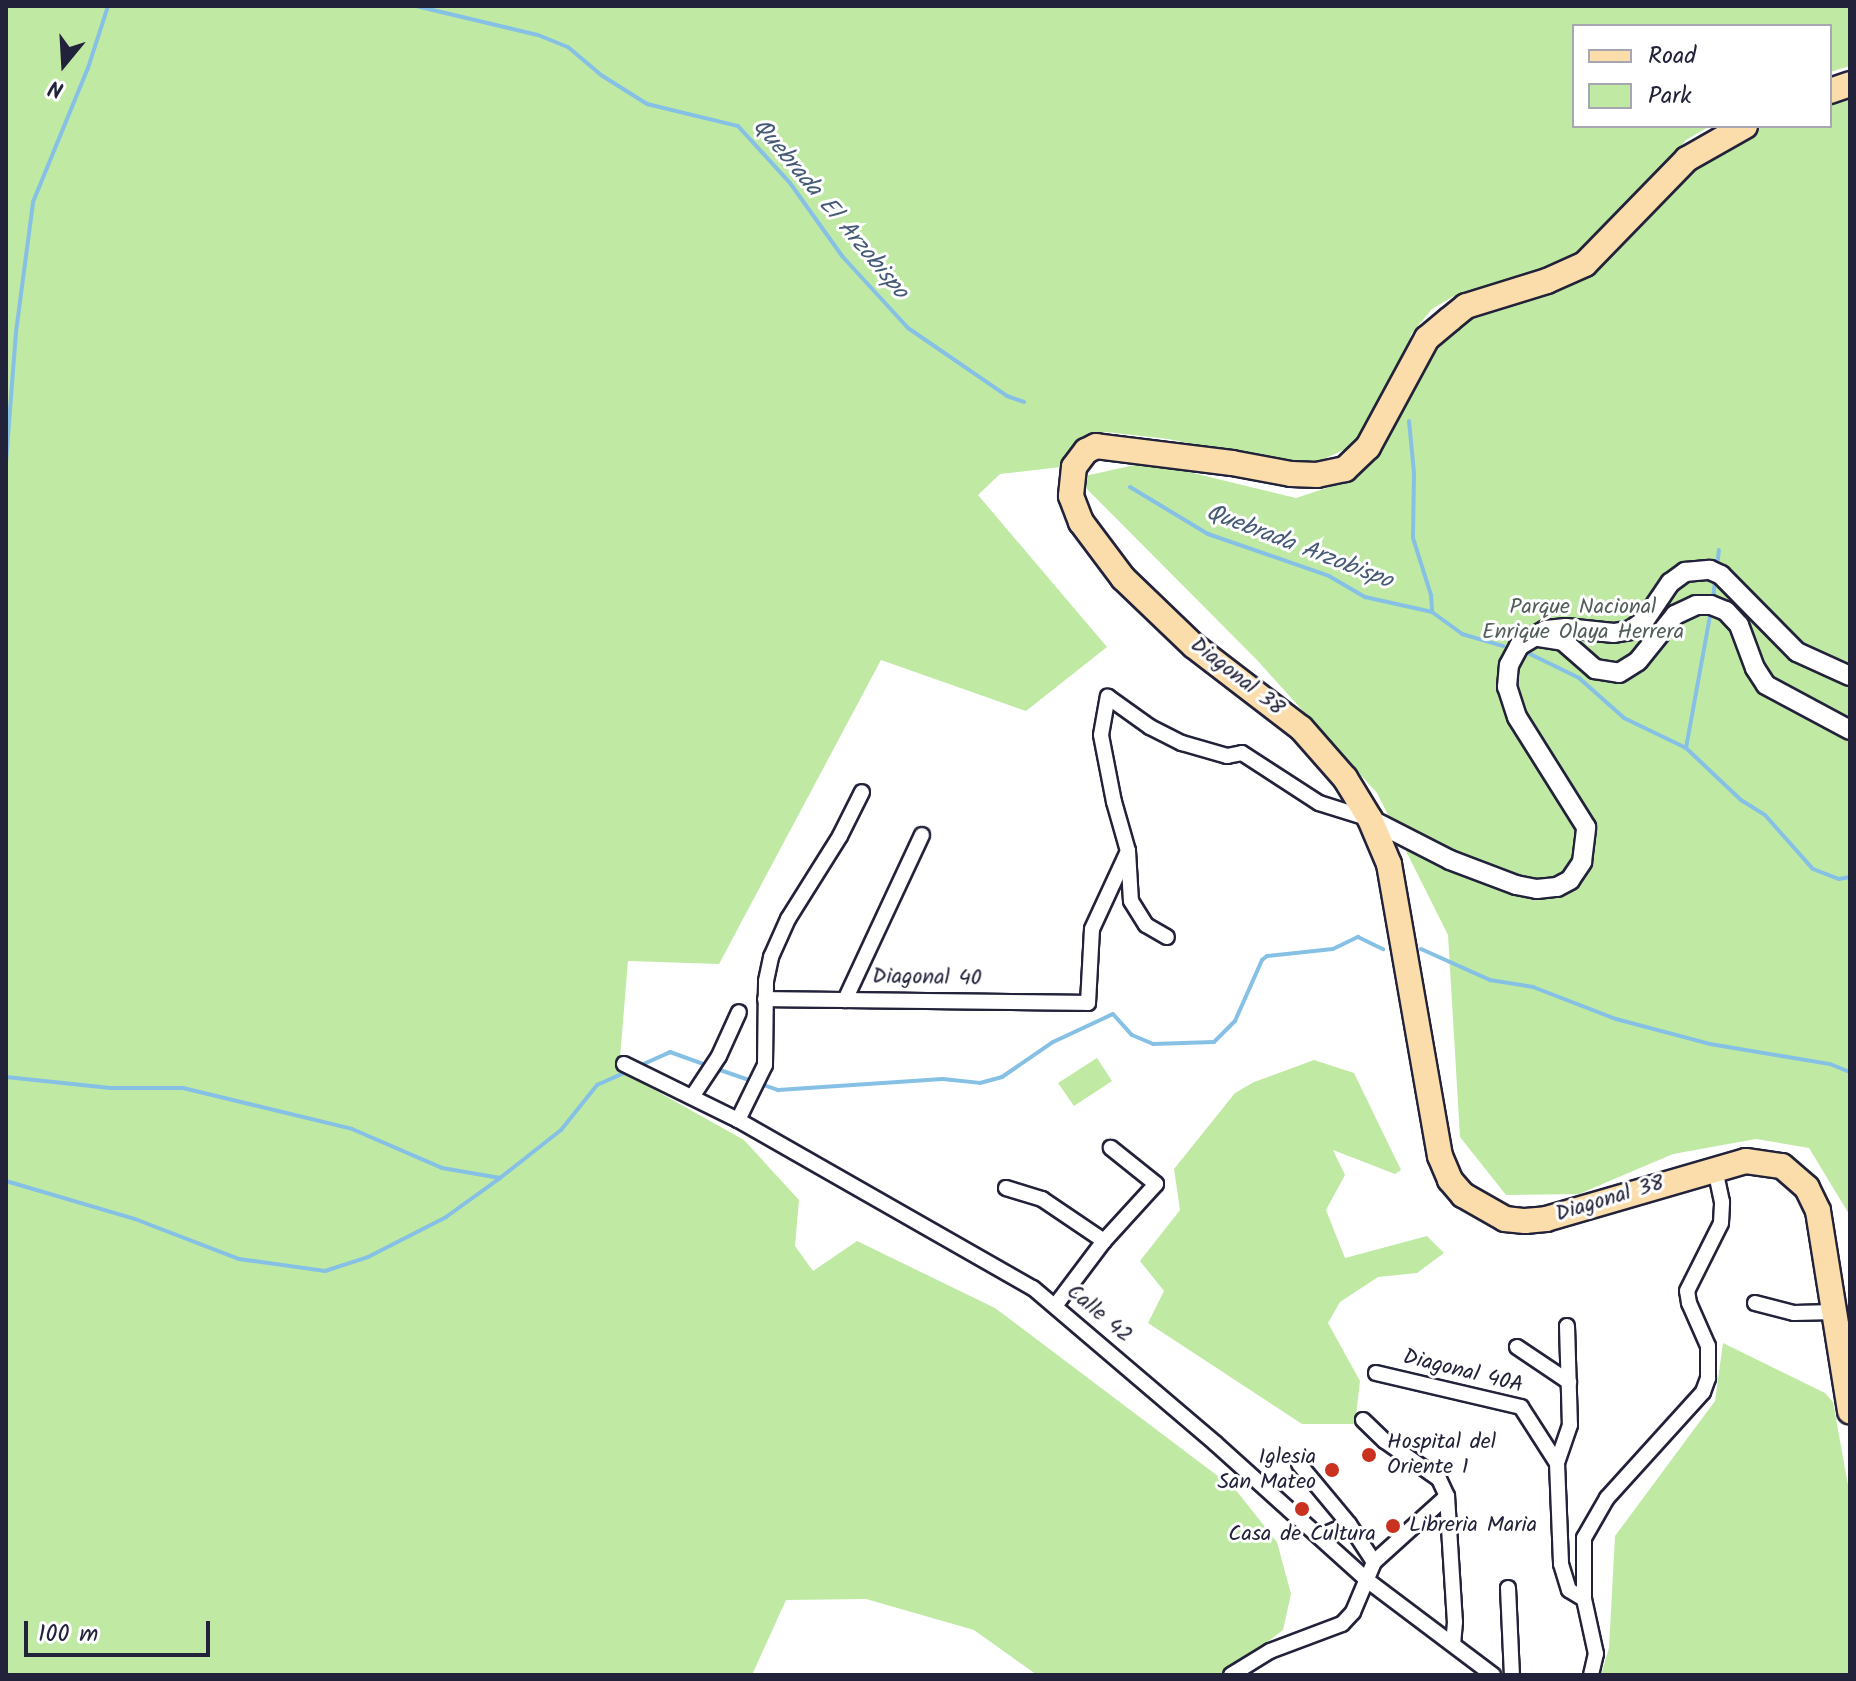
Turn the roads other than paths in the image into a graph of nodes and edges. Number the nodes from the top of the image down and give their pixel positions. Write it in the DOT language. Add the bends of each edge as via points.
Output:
graph roads {
  1 [pos="1741,128"];
  2 [pos="1528,638"];
  3 [pos="1850,676"];
  4 [pos="1850,730"];
  5 [pos="862,792"];
  6 [pos="1370,819"];
  7 [pos="922,835"];
  8 [pos="1128,851"];
  9 [pos="1167,937"];
  10 [pos="765,999"];
  11 [pos="845,1000"];
  12 [pos="739,1012"];
  13 [pos="624,1064"];
  14 [pos="692,1097"];
  15 [pos="738,1120"];
  16 [pos="1111,1148"];
  17 [pos="1715,1168"];
  18 [pos="1006,1188"];
  19 [pos="1104,1241"];
  20 [pos="1755,1303"];
  21 [pos="1055,1306"];
  22 [pos="1834,1312"];
  23 [pos="1567,1326"];
  24 [pos="1517,1347"];
  25 [pos="1376,1373"];
  26 [pos="1569,1382"];
  27 [pos="1850,1411"];
  28 [pos="1363,1420"];
  29 [pos="1557,1463"];
  30 [pos="1299,1464"];
  31 [pos="1447,1496"];
  32 [pos="1349,1524"];
  33 [pos="1321,1536"];
  34 [pos="1374,1562"];
  35 [pos="1367,1580"];
  36 [pos="1508,1588"];
  37 [pos="1584,1599"];
  38 [pos="1453,1643"];
  39 [pos="1231,1675"];
  40 [pos="1493,1675"];
  41 [pos="1512,1675"];
  42 [pos="1591,1675"];
  1 -- 6 [label="main road, Diagonal 38" via="1687,159 1585,264 1466,306 1427,338 1368,447 1345,469 1291,474 1096,446 1074,467 1071,496 1081,522 1123,578 1194,646 1301,728 1345,778"];
  2 -- 3 [label="street" via="1555,628 1631,630 1645,620 1677,577 1696,570 1716,573 1797,652"];
  2 -- 4 [label="street" via="1563,641 1595,669 1619,673 1638,661 1675,615 1696,605 1711,605 1739,625 1766,685"];
  2 -- 6 [label="street" via="1509,665 1507,687 1517,717 1586,827 1582,862 1570,880 1547,888 1516,885 1450,860"];
  5 -- 10 [label="street" via="788,919 771,957"];
  6 -- 8 [label="street" via="1319,803 1242,753 1227,756 1182,743 1108,697 1101,735"];
  6 -- 17 [label="main road, Diagonal 38" via="1389,864 1440,1156 1463,1195 1505,1219 1546,1219"];
  7 -- 11 [label="street"];
  8 -- 9 [label="street" via="1131,901 1146,925"];
  8 -- 11 [label="street, Diagonal 40" via="1092,929 1088,1003"];
  10 -- 11 [label="street, Diagonal 40"];
  10 -- 15 [label="street" via="765,1065"];
  12 -- 14 [label="street"];
  13 -- 14 [label="street, Calle 42"];
  14 -- 15 [label="street, Calle 42"];
  15 -- 21 [label="street, Calle 42" via="1016,1277"];
  16 -- 19 [label="street" via="1156,1184"];
  17 -- 22 [label="main road, Diagonal 38" via="1765,1161 1782,1166 1807,1188 1818,1211"];
  17 -- 37 [label="street" via="1721,1223 1688,1284 1687,1296 1708,1346 1708,1378 1703,1392 1607,1498 1589,1527 1582,1554"];
  18 -- 19 [label="street" via="1042,1199"];
  19 -- 21 [label="street"];
  20 -- 22 [label="street" via="1794,1313"];
  21 -- 33 [label="street, Calle 42"];
  22 -- 27 [label="main road, Diagonal 38"];
  23 -- 26 [label="street"];
  24 -- 26 [label="street"];
  25 -- 29 [label="street, Diagonal 40A" via="1521,1407"];
  26 -- 29 [label="street" via="1570,1425"];
  28 -- 31 [label="street" via="1439,1479"];
  29 -- 37 [label="street" via="1561,1564 1569,1590"];
  30 -- 32 [label="street"];
  31 -- 34 [label="street"];
  31 -- 38 [label="street"];
  32 -- 33 [label="street"];
  32 -- 34 [label="street"];
  33 -- 35 [label="street, Calle 42"];
  34 -- 35 [label="street"];
  35 -- 38 [label="street, Calle 42"];
  35 -- 39 [label="street" via="1353,1612 1336,1628 1270,1651"];
  36 -- 41 [label="street"];
  37 -- 42 [label="street" via="1596,1654"];
  38 -- 40 [label="street, Calle 42"];
}
